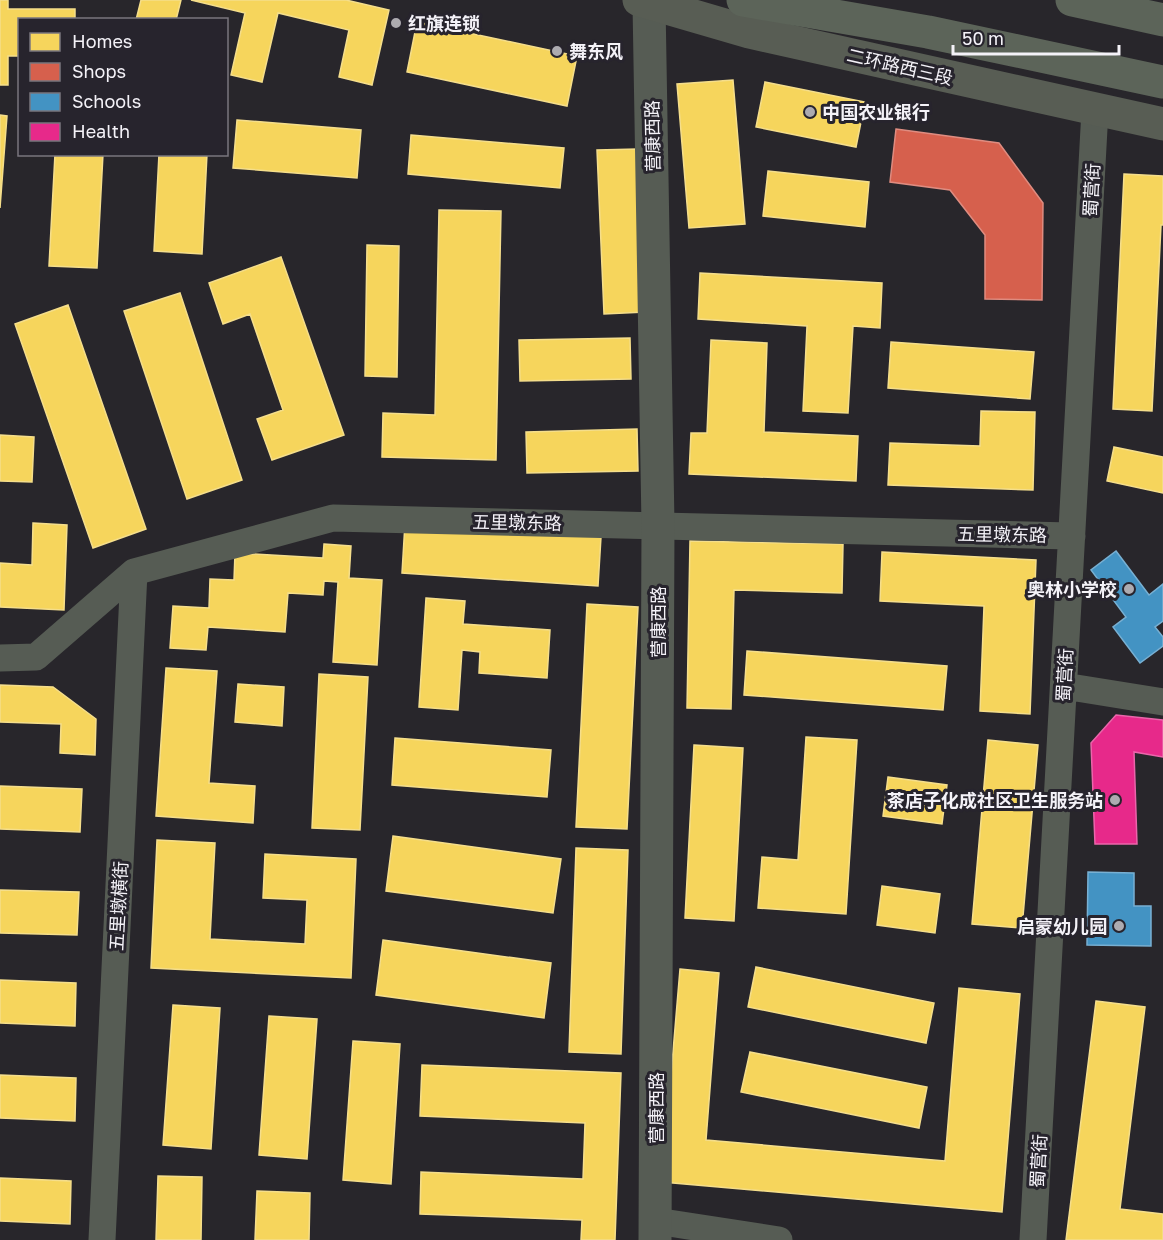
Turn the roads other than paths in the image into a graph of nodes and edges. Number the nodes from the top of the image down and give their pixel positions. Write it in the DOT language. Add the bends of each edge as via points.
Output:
graph roads {
  1 [pos="742,0"];
  2 [pos="1072,0"];
  3 [pos="644,2"];
  4 [pos="1163,20"];
  5 [pos="1163,82"];
  6 [pos="1095,110"];
  7 [pos="1163,124"];
  8 [pos="658,525"];
  9 [pos="1072,536"];
  10 [pos="134,572"];
  11 [pos="0,658"];
  12 [pos="1064,686"];
  13 [pos="1163,702"];
  14 [pos="655,1230"];
  15 [pos="102,1240"];
  16 [pos="779,1240"];
  17 [pos="1033,1240"];
  1 -- 5 [label="highway" via="928,32"];
  2 -- 4 [label="highway"];
  3 -- 6 [label="main road, 二环路西三段" via="749,32"];
  3 -- 8 [label="street, 营康西路"];
  6 -- 7 [label="main road, 二环路西三段"];
  6 -- 9 [label="street, 蜀营街"];
  8 -- 9 [label="street, 五里墩东路"];
  8 -- 10 [label="street, 五里墩东路" via="333,518"];
  8 -- 14 [label="street, 营康西路"];
  9 -- 12 [label="street, 蜀营街"];
  10 -- 11 [label="street, 五里墩东路" via="36,657"];
  10 -- 15 [label="street, 五里墩横街"];
  12 -- 13 [label="street"];
  12 -- 17 [label="street, 蜀营街"];
  14 -- 16 [label="street"];
}
